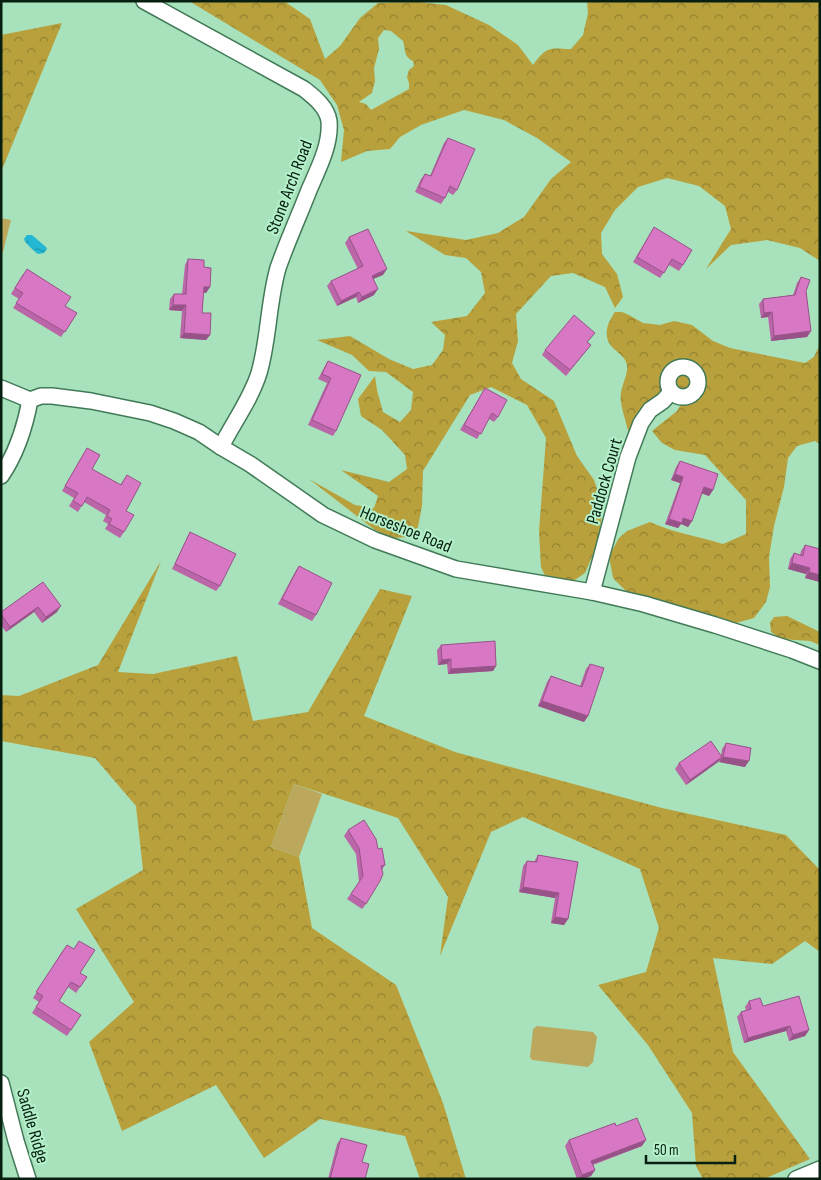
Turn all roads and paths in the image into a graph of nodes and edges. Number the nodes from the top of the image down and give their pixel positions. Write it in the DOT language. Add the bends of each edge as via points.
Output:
graph roads {
  1 [pos="144,1"];
  2 [pos="1,388"];
  3 [pos="671,392"];
  4 [pos="30,400"];
  5 [pos="221,447"];
  6 [pos="1,476"];
  7 [pos="592,592"];
  8 [pos="820,661"];
  9 [pos="1,1083"];
  10 [pos="820,1169"];
  11 [pos="28,1179"];
  12 [pos="796,1179"];
  1 -- 5 [label="street, Stone Arch Road" via="304,89 319,101 328,121 327,144 320,166 278,268 259,373"];
  2 -- 4 [label="street"];
  3 -- 7 [label="street, Paddock Court" via="650,410 641,423 628,457"];
  4 -- 5 [label="street, Horseshoe Road" via="52,396 150,413 199,432"];
  4 -- 6 [label="street" via="21,437"];
  5 -- 7 [label="street, Horseshoe Road" via="324,514 407,553 456,569"];
  7 -- 8 [label="street, Horseshoe Road" via="715,624"];
  9 -- 11 [label="street, Saddle Ridge"];
  10 -- 12 [label="street"];
}
